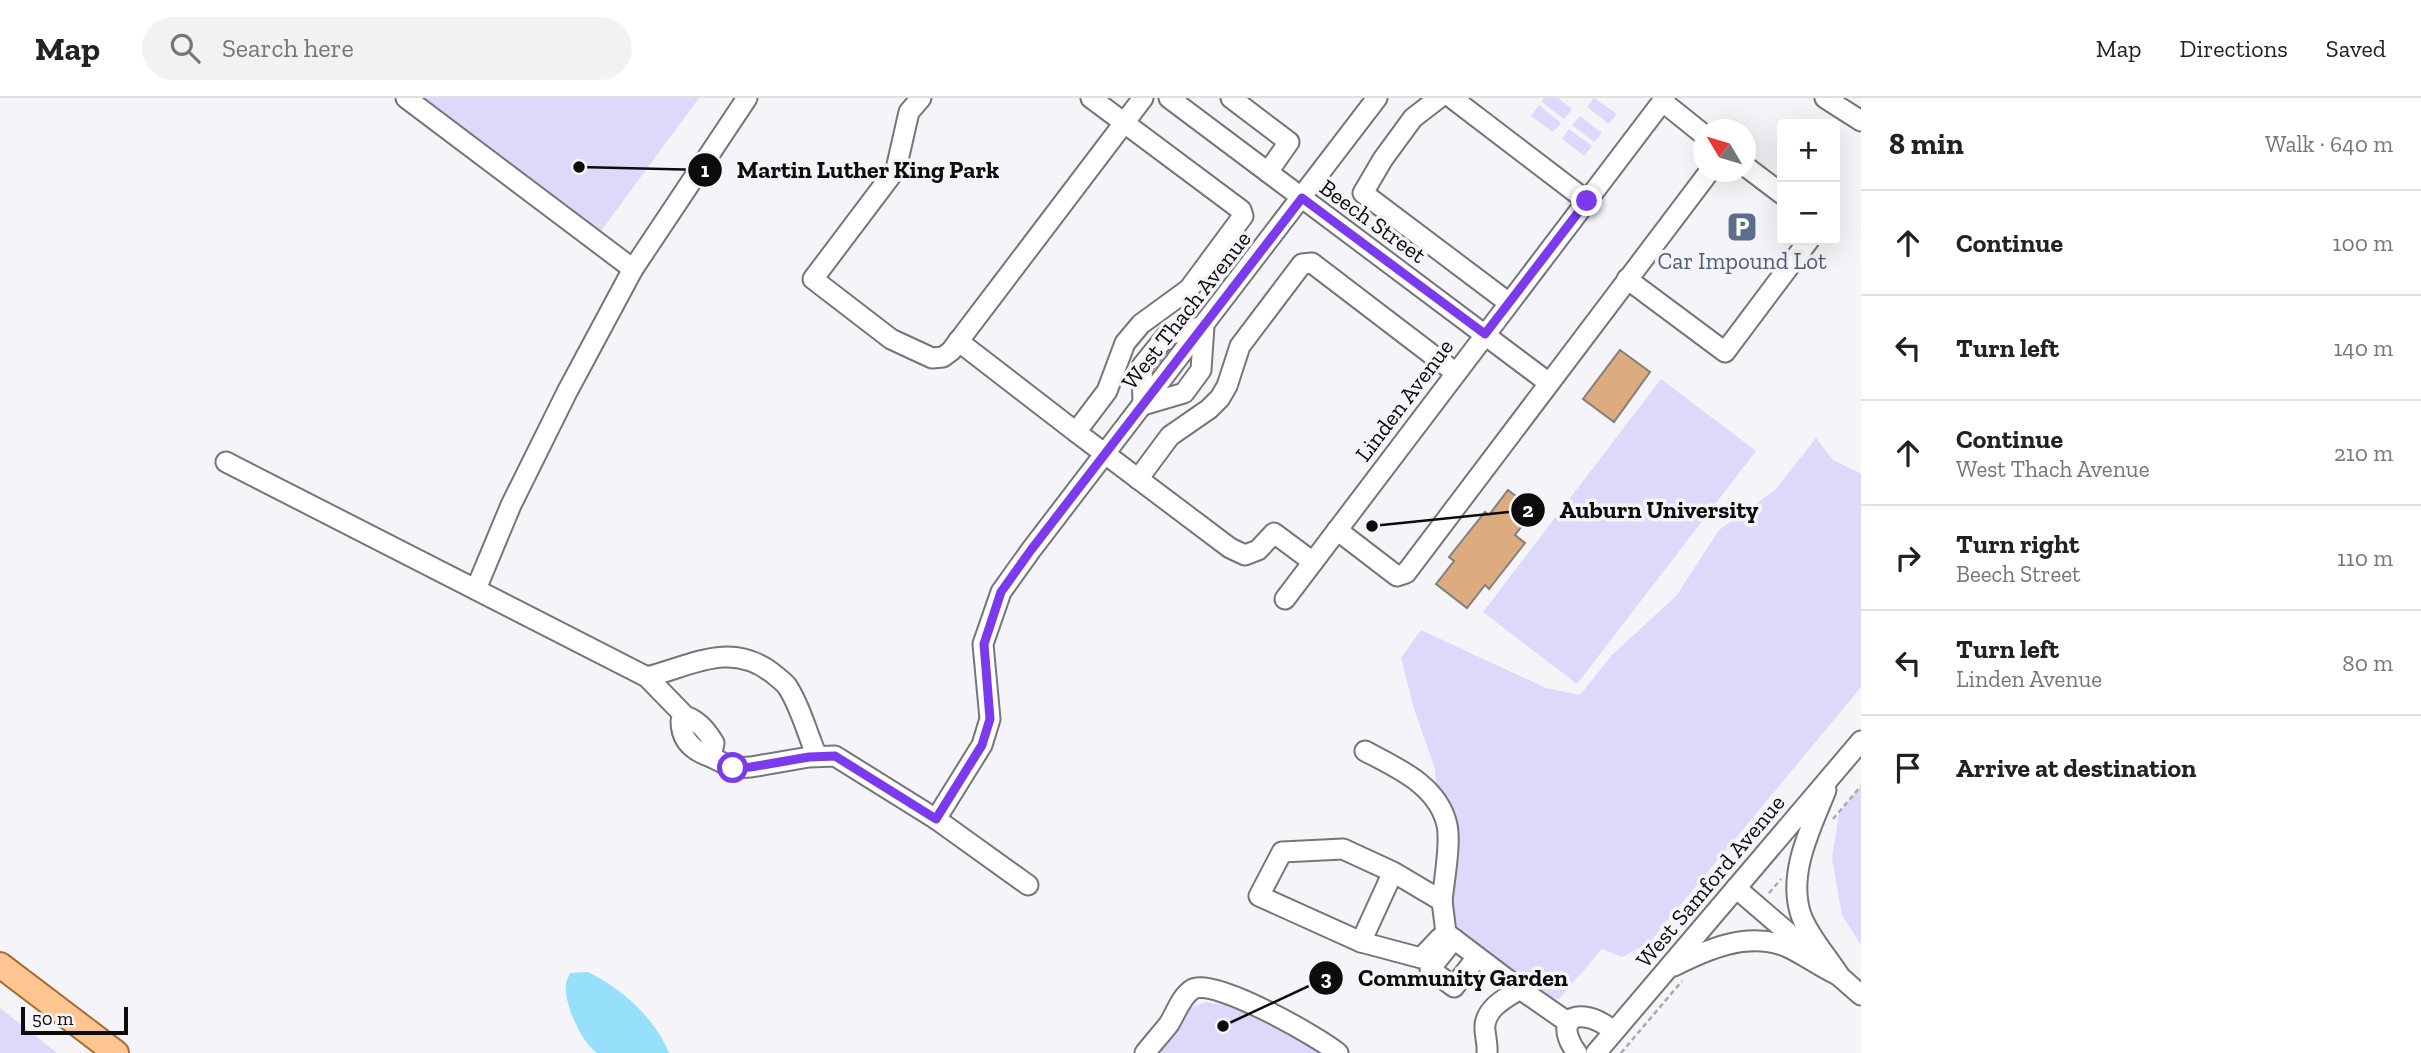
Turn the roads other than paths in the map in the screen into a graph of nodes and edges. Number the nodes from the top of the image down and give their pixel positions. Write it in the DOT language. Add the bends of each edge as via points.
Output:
graph roads {
  1 [pos="406,98"];
  2 [pos="747,98"];
  3 [pos="921,98"];
  4 [pos="1091,98"];
  5 [pos="1143,98"];
  6 [pos="1169,98"];
  7 [pos="1231,98"];
  8 [pos="1377,98"];
  9 [pos="1438,98"];
  10 [pos="1452,98"];
  11 [pos="1825,98"];
  12 [pos="1664,100"];
  13 [pos="1861,121"];
  14 [pos="1124,123"];
  15 [pos="1693,125"];
  16 [pos="1268,172"];
  17 [pos="1756,174"];
  18 [pos="1701,182"];
  19 [pos="1777,190"];
  20 [pos="1302,198"];
  21 [pos="1587,201"];
  22 [pos="1806,245"];
  23 [pos="633,269"];
  24 [pos="1627,279"];
  25 [pos="1509,303"];
  26 [pos="1485,334"];
  27 [pos="958,341"];
  28 [pos="1455,373"];
  29 [pos="1549,383"];
  30 [pos="1076,432"];
  31 [pos="1105,455"];
  32 [pos="226,463"];
  33 [pos="1138,479"];
  34 [pos="1337,530"];
  35 [pos="1312,562"];
  36 [pos="476,589"];
  37 [pos="1285,599"];
  38 [pos="647,677"];
  39 [pos="1861,741"];
  40 [pos="1365,751"];
  41 [pos="817,756"];
  42 [pos="1832,776"];
  43 [pos="936,819"];
  44 [pos="1392,872"];
  45 [pos="1028,885"];
  46 [pos="1736,888"];
  47 [pos="1442,901"];
  48 [pos="1450,936"];
  49 [pos="1361,942"];
  50 [pos="1478,957"];
  51 [pos="0,965"];
  52 [pos="1666,970"];
  53 [pos="1839,975"];
  54 [pos="1520,989"];
  55 [pos="1861,995"];
  56 [pos="1569,1023"];
  57 [pos="1614,1031"];
  58 [pos="116,1053"];
  59 [pos="1145,1053"];
  60 [pos="1338,1053"];
  61 [pos="1487,1053"];
  62 [pos="1577,1053"];
  63 [pos="1596,1053"];
  1 -- 23 [label="street"];
  2 -- 23 [label="street"];
  3 -- 27 [label="street" via="909,112 895,169 813,279 891,339 932,358 943,357"];
  4 -- 14 [label="street"];
  5 -- 14 [label="street"];
  6 -- 16 [label="street, Beech Street"];
  7 -- 16 [label="street" via="1289,142"];
  8 -- 20 [label="street, West Thach Avenue"];
  9 -- 25 [label="street" via="1413,118 1363,193"];
  10 -- 21 [label="street"];
  11 -- 13 [label="street"];
  12 -- 15 [label="street"];
  12 -- 21 [label="street, Linden Avenue"];
  14 -- 27 [label="street"];
  14 -- 30 [label="street" via="1243,216 1189,289 1141,324 1125,344 1107,391"];
  16 -- 20 [label="street, Beech Street"];
  17 -- 19 [label="street"];
  18 -- 24 [label="street"];
  20 -- 26 [label="street, Beech Street"];
  20 -- 31 [label="street, West Thach Avenue"];
  21 -- 25 [label="street, Linden Avenue"];
  22 -- 24 [label="street" via="1725,352"];
  23 -- 36 [label="street" via="511,505"];
  24 -- 29 [label="street"];
  25 -- 26 [label="street, Linden Avenue"];
  26 -- 28 [label="street, Linden Avenue"];
  26 -- 29 [label="street, Beech Street"];
  27 -- 30 [label="street"];
  28 -- 33 [label="street" via="1312,263 1302,264 1240,346 1220,398 1170,436"];
  28 -- 34 [label="street, Linden Avenue"];
  29 -- 34 [label="street" via="1406,573 1397,576"];
  30 -- 31 [label="street"];
  31 -- 33 [label="street"];
  31 -- 43 [label="street, West Thach Avenue" via="1001,592 984,644 990,719 982,745"];
  32 -- 36 [label="street"];
  33 -- 35 [label="street" via="1230,548 1245,555 1258,550 1274,533"];
  34 -- 35 [label="street, Linden Avenue"];
  35 -- 37 [label="street, Linden Avenue"];
  36 -- 38 [label="street"];
  38 -- 41 [label="street" via="709,733 714,743 711,757 733,768"];
  38 -- 41 [label="street" via="701,660 747,659 785,683"];
  39 -- 42 [label="street, West Samford Avenue"];
  40 -- 47 [label="street" via="1407,773 1434,798 1447,825"];
  41 -- 43 [label="street" via="835,756"];
  42 -- 46 [label="street, West Samford Avenue"];
  42 -- 53 [label="street" via="1802,856 1797,887 1801,915"];
  43 -- 45 [label="street"];
  44 -- 47 [label="street"];
  44 -- 49 [label="street"];
  44 -- 49 [label="street" via="1343,849 1282,852 1259,896"];
  46 -- 52 [label="street, West Samford Avenue"];
  46 -- 53 [label="street"];
  47 -- 48 [label="street"];
  48 -- 49 [label="street" via="1421,958"];
  48 -- 50 [label="street"];
  48 -- 50 [label="street" via="1430,969 1454,987"];
  50 -- 54 [label="street"];
  51 -- 58 [label="main road"];
  52 -- 53 [label="street" via="1726,944 1752,941 1784,946"];
  52 -- 57 [label="street, West Samford Avenue"];
  53 -- 55 [label="street"];
  54 -- 56 [label="street"];
  54 -- 61 [label="street" via="1491,1010 1484,1026"];
  56 -- 57 [label="street" via="1578,1017 1592,1019"];
  56 -- 62 [label="street" via="1566,1038"];
  57 -- 63 [label="street, West Samford Avenue"];
  59 -- 60 [label="street" via="1190,991 1199,986 1216,989 1292,1024"];
}
